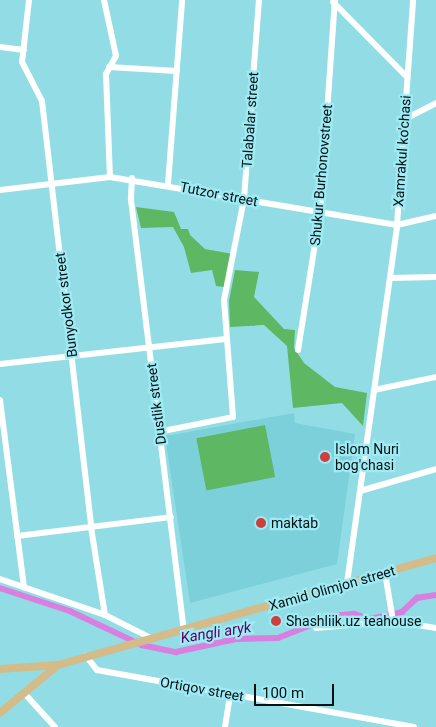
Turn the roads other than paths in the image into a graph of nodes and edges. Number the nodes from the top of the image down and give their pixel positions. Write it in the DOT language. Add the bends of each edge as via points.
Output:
graph roads {
  1 [pos="29,0"];
  2 [pos="104,0"];
  3 [pos="182,0"];
  4 [pos="259,0"];
  5 [pos="413,0"];
  6 [pos="333,1"];
  7 [pos="0,47"];
  8 [pos="24,50"];
  9 [pos="109,68"];
  10 [pos="177,71"];
  11 [pos="407,77"];
  12 [pos="436,103"];
  13 [pos="405,119"];
  14 [pos="110,177"];
  15 [pos="132,178"];
  16 [pos="51,184"];
  17 [pos="168,184"];
  18 [pos="0,190"];
  19 [pos="244,200"];
  20 [pos="320,213"];
  21 [pos="436,216"];
  22 [pos="397,225"];
  23 [pos="436,277"];
  24 [pos="390,278"];
  25 [pos="226,339"];
  26 [pos="149,346"];
  27 [pos="298,350"];
  28 [pos="72,356"];
  29 [pos="0,364"];
  30 [pos="436,377"];
  31 [pos="374,390"];
  32 [pos="0,400"];
  33 [pos="158,432"];
  34 [pos="436,469"];
  35 [pos="360,491"];
  36 [pos="171,517"];
  37 [pos="92,527"];
  38 [pos="17,536"];
  39 [pos="436,558"];
  40 [pos="385,573"];
  41 [pos="0,579"];
  42 [pos="347,583"];
  43 [pos="24,587"];
  44 [pos="105,615"];
  45 [pos="392,616"];
  46 [pos="316,628"];
  47 [pos="436,628"];
  48 [pos="184,629"];
  49 [pos="151,638"];
  50 [pos="86,656"];
  51 [pos="58,664"];
  52 [pos="0,669"];
  53 [pos="24,693"];
  54 [pos="230,694"];
  55 [pos="0,713"];
  56 [pos="55,727"];
  57 [pos="225,727"];
  58 [pos="414,727"];
  1 -- 8 [label="street, Bunyodkor street"];
  2 -- 9 [label="street" via="116,56"];
  3 -- 10 [label="street"];
  4 -- 19 [label="street, Talabalar street"];
  5 -- 11 [label="street, Xamrakul ko'chasi"];
  6 -- 11 [label="street"];
  6 -- 20 [label="street, Shukur Burhonovstreet"];
  7 -- 8 [label="street"];
  8 -- 16 [label="street, Bunyodkor street" via="22,62 42,101"];
  9 -- 10 [label="street"];
  9 -- 14 [label="street" via="106,74"];
  10 -- 17 [label="street"];
  11 -- 13 [label="street, Xamrakul ko'chasi"];
  12 -- 13 [label="street"];
  13 -- 22 [label="street, Xamrakul ko'chasi"];
  14 -- 15 [label="street, Tutzor street"];
  14 -- 16 [label="street, Tutzor street"];
  15 -- 17 [label="street, Tutzor street"];
  15 -- 26 [label="street, Dustlik street" via="131,200"];
  16 -- 18 [label="street, Tutzor street"];
  16 -- 28 [label="street, Bunyodkor street"];
  17 -- 19 [label="street, Tutzor street"];
  19 -- 20 [label="street, Tutzor street"];
  19 -- 25 [label="street, Talabalar street" via="224,300"];
  20 -- 22 [label="street, Tutzor street"];
  20 -- 27 [label="street, Shukur Burhonovstreet"];
  21 -- 22 [label="street, Tutzor street"];
  22 -- 24 [label="street, Xamrakul ko'chasi"];
  23 -- 24 [label="street"];
  24 -- 31 [label="street, Xamrakul ko'chasi"];
  25 -- 26 [label="street"];
  25 -- 33 [label="street, Talabalar street" via="233,417"];
  26 -- 28 [label="street"];
  26 -- 33 [label="street, Dustlik street"];
  28 -- 29 [label="street"];
  28 -- 37 [label="street, Bunyodkor street"];
  30 -- 31 [label="street"];
  31 -- 35 [label="street, Xamrakul ko'chasi"];
  32 -- 38 [label="street"];
  33 -- 36 [label="street, Dustlik street"];
  34 -- 35 [label="street"];
  35 -- 42 [label="street, Xamrakul ko'chasi"];
  36 -- 37 [label="street"];
  36 -- 48 [label="street, Dustlik street"];
  37 -- 38 [label="street"];
  37 -- 44 [label="street, Bunyodkor street"];
  38 -- 43 [label="street"];
  39 -- 40 [label="main road, Xamid Olimjon street"];
  40 -- 42 [label="main road, Xamid Olimjon street"];
  40 -- 45 [label="street"];
  41 -- 43 [label="street"];
  42 -- 48 [label="main road, Xamid Olimjon street"];
  43 -- 44 [label="street"];
  44 -- 49 [label="street"];
  45 -- 46 [label="street"];
  45 -- 47 [label="street"];
  48 -- 49 [label="main road, Xamid Olimjon street"];
  49 -- 50 [label="main road, Xamid Olimjon street"];
  50 -- 51 [label="main road"];
  50 -- 54 [label="street, Ortiqov street" via="97,670"];
  51 -- 52 [label="main road"];
  51 -- 53 [label="main road"];
  53 -- 55 [label="main road"];
  53 -- 56 [label="street"];
  54 -- 57 [label="street"];
  54 -- 58 [label="street, Ortiqov street"];
}
